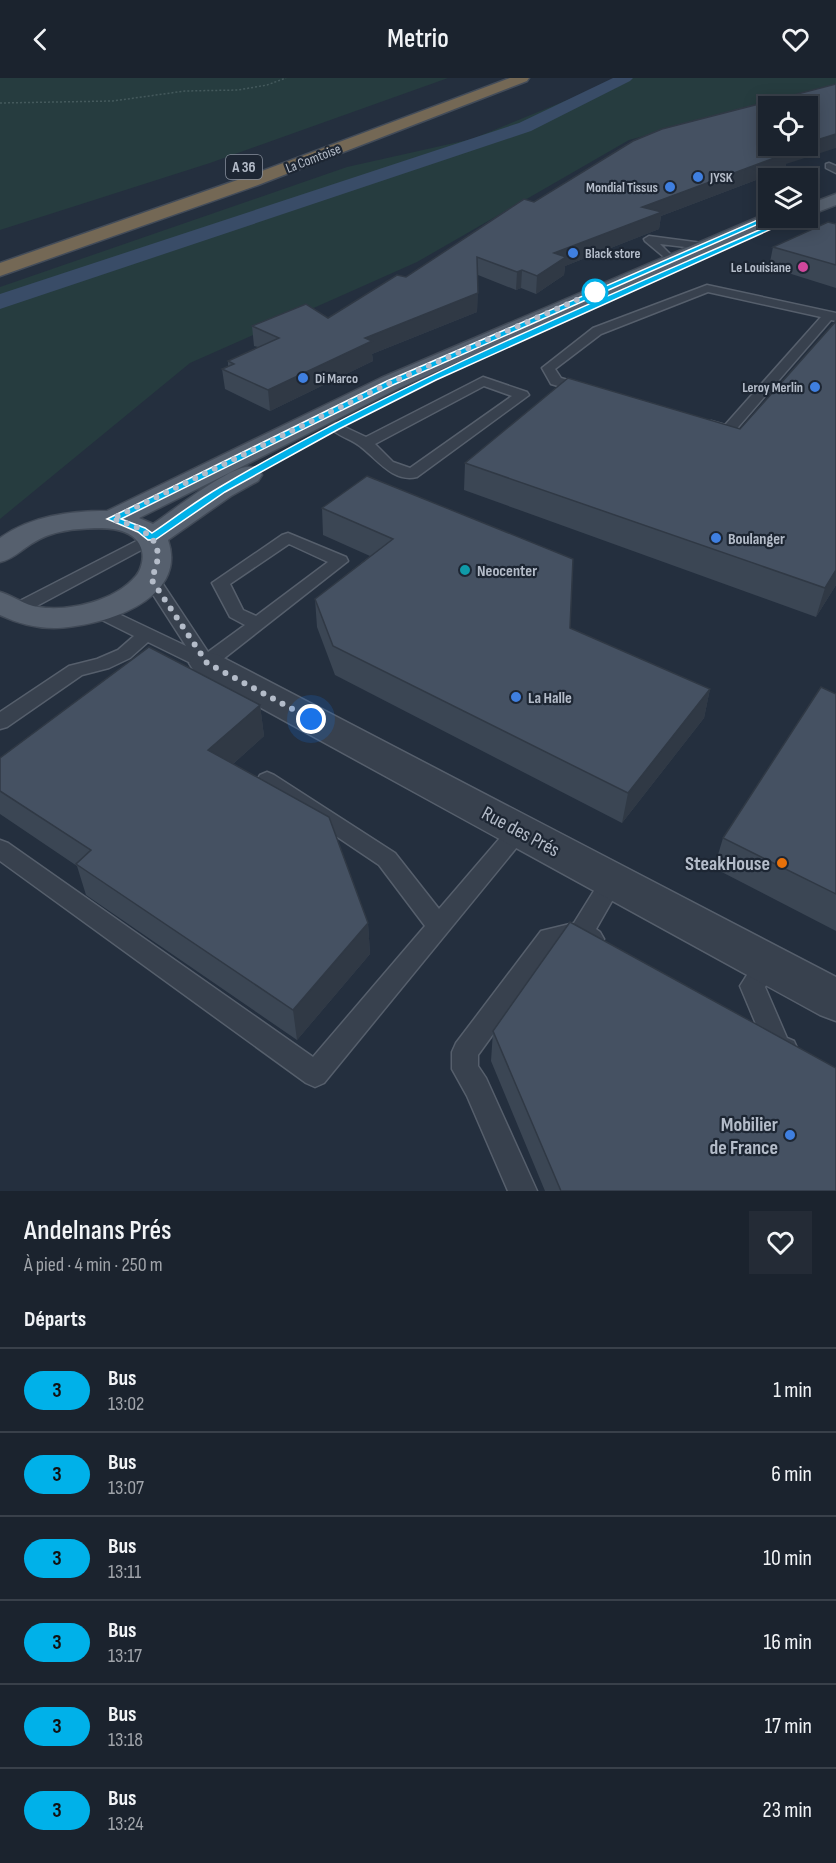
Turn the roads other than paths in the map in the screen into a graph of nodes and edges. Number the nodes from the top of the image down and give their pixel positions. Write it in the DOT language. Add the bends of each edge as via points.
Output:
graph roads {
  1 [pos="485,78"];
  2 [pos="522,78"];
  3 [pos="836,189"];
  4 [pos="818,196"];
  5 [pos="836,199"];
  6 [pos="818,206"];
  7 [pos="107,215"];
  8 [pos="758,223"];
  9 [pos="770,228"];
  10 [pos="0,270"];
  11 [pos="832,317"];
  12 [pos="602,394"];
  13 [pos="694,420"];
  14 [pos="336,427"];
  15 [pos="366,443"];
  16 [pos="112,519"];
  17 [pos="152,538"];
  18 [pos="0,553"];
  19 [pos="151,579"];
  20 [pos="5,609"];
  21 [pos="98,611"];
  22 [pos="257,624"];
  23 [pos="147,634"];
  24 [pos="207,663"];
  25 [pos="0,722"];
  26 [pos="267,780"];
  27 [pos="520,830"];
  28 [pos="0,849"];
  29 [pos="613,880"];
  30 [pos="439,927"];
  31 [pos="581,932"];
  32 [pos="612,950"];
  33 [pos="768,963"];
  34 [pos="836,1000"];
  35 [pos="747,1028"];
  36 [pos="778,1046"];
  37 [pos="807,1062"];
  38 [pos="523,1191"];
  1 -- 7 [label="highway, La Comtoise / A 36"];
  2 -- 10 [label="highway, La Comtoise / A 36" via="232,189"];
  3 -- 4 [label="main road"];
  5 -- 6 [label="main road"];
  8 -- 16 [label="main road" via="390,383"];
  9 -- 14 [label="main road" via="516,340"];
  11 -- 12 [label="lane" via="707,288 597,331 548,368 556,381"];
  11 -- 13 [label="lane" via="728,430"];
  14 -- 15 [label="lane"];
  14 -- 17 [label="main road" via="221,490"];
  15 -- 15 [label="lane" via="388,465 412,474 522,395 483,381"];
  16 -- 17 [label="main road"];
  16 -- 18 [label="main road" via="88,518 38,529"];
  17 -- 19 [label="main road" via="158,550 158,564"];
  17 -- 20 [label="lane"];
  19 -- 21 [label="main road" via="120,603"];
  19 -- 24 [label="lane"];
  20 -- 21 [label="main road" via="39,617"];
  21 -- 23 [label="lane"];
  22 -- 22 [label="lane" via="321,575 340,561 288,538 221,583 236,612"];
  22 -- 24 [label="lane"];
  23 -- 24 [label="lane"];
  23 -- 25 [label="lane" via="124,654 76,670"];
  24 -- 27 [label="street, Rue des Prés"];
  26 -- 30 [label="lane" via="387,859"];
  27 -- 29 [label="street, Rue des Prés"];
  27 -- 30 [label="lane"];
  28 -- 30 [label="lane" via="315,1074"];
  29 -- 31 [label="lane"];
  29 -- 33 [label="street, Rue des Prés"];
  31 -- 32 [label="lane"];
  31 -- 38 [label="lane" via="549,938 465,1052 465,1069 477,1087"];
  33 -- 34 [label="street, Rue des Prés"];
  33 -- 36 [label="lane" via="752,986"];
  35 -- 36 [label="lane"];
  36 -- 37 [label="lane"];
}
